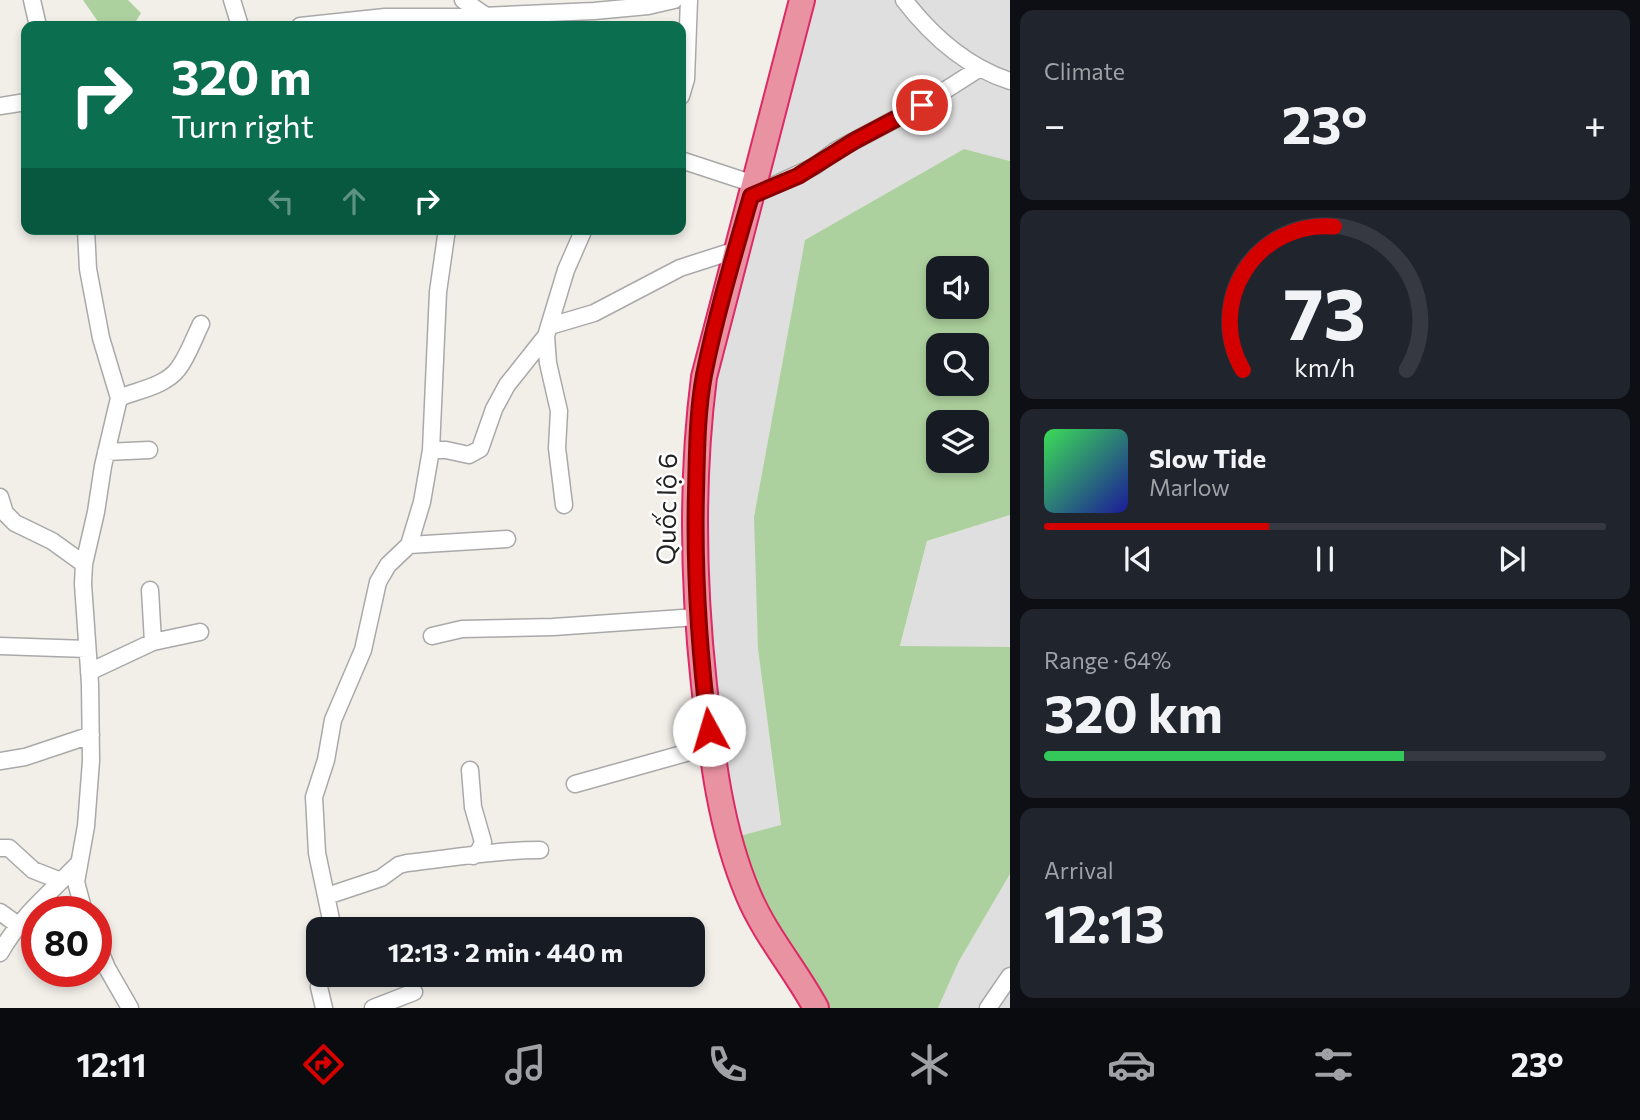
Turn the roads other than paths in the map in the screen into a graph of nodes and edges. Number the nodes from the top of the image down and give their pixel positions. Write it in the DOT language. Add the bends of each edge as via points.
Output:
graph roads {
  1 [pos="32,0"];
  2 [pos="232,0"];
  3 [pos="463,0"];
  4 [pos="674,0"];
  5 [pos="688,0"];
  6 [pos="802,0"];
  7 [pos="911,3"];
  8 [pos="625,4"];
  9 [pos="516,7"];
  10 [pos="486,16"];
  11 [pos="37,21"];
  12 [pos="238,21"];
  13 [pos="347,21"];
  14 [pos="444,21"];
  15 [pos="464,21"];
  16 [pos="980,68"];
  17 [pos="686,79"];
  18 [pos="1010,81"];
  19 [pos="21,103"];
  20 [pos="0,106"];
  21 [pos="686,162"];
  22 [pos="752,190"];
  23 [pos="86,235"];
  24 [pos="446,235"];
  25 [pos="581,235"];
  26 [pos="736,250"];
  27 [pos="201,324"];
  28 [pos="548,331"];
  29 [pos="119,398"];
  30 [pos="149,450"];
  31 [pos="431,450"];
  32 [pos="106,452"];
  33 [pos="0,497"];
  34 [pos="564,505"];
  35 [pos="507,539"];
  36 [pos="409,545"];
  37 [pos="85,564"];
  38 [pos="150,590"];
  39 [pos="697,617"];
  40 [pos="200,632"];
  41 [pos="432,636"];
  42 [pos="153,642"];
  43 [pos="0,646"];
  44 [pos="88,649"];
  45 [pos="89,672"];
  46 [pos="91,735"];
  47 [pos="711,746"];
  48 [pos="0,761"];
  49 [pos="470,770"];
  50 [pos="575,784"];
  51 [pos="0,848"];
  52 [pos="540,850"];
  53 [pos="473,856"];
  54 [pos="77,865"];
  55 [pos="61,881"];
  56 [pos="80,896"];
  57 [pos="327,896"];
  58 [pos="0,912"];
  59 [pos="331,917"];
  60 [pos="18,925"];
  61 [pos="0,953"];
  62 [pos="1010,976"];
  63 [pos="112,977"];
  64 [pos="319,987"];
  65 [pos="414,992"];
  66 [pos="130,1008"];
  67 [pos="324,1008"];
  68 [pos="373,1008"];
  69 [pos="816,1008"];
  70 [pos="988,1008"];
  1 -- 11 [label="street"];
  2 -- 12 [label="street"];
  3 -- 10 [label="street"];
  4 -- 8 [label="street"];
  5 -- 17 [label="street"];
  6 -- 22 [label="highway, Quốc lộ 6"];
  7 -- 16 [label="street" via="962,58"];
  8 -- 9 [label="street"];
  9 -- 10 [label="street"];
  10 -- 15 [label="street"];
  13 -- 14 [label="street" via="385,17"];
  16 -- 18 [label="street"];
  16 -- 22 [label="street" via="815,166"];
  19 -- 20 [label="street"];
  21 -- 22 [label="street"];
  22 -- 26 [label="highway, Quốc lộ 6"];
  23 -- 29 [label="street" via="88,269"];
  24 -- 31 [label="street" via="438,292"];
  25 -- 28 [label="street"];
  26 -- 28 [label="street" via="671,273"];
  26 -- 39 [label="highway, Quốc lộ 6" via="701,400"];
  27 -- 29 [label="street" via="172,375"];
  28 -- 31 [label="street" via="506,385 480,449 469,455"];
  28 -- 34 [label="street" via="548,363 559,411 557,448"];
  29 -- 32 [label="street"];
  30 -- 32 [label="street"];
  31 -- 36 [label="street"];
  32 -- 37 [label="street"];
  33 -- 37 [label="street" via="5,513 15,523"];
  35 -- 36 [label="street"];
  36 -- 57 [label="street" via="378,582 360,661 335,713 316,787 317,853"];
  37 -- 44 [label="street"];
  38 -- 42 [label="street"];
  39 -- 41 [label="street" via="461,629"];
  39 -- 47 [label="highway, Quốc lộ 6"];
  40 -- 42 [label="street"];
  42 -- 45 [label="street"];
  43 -- 44 [label="street"];
  44 -- 45 [label="street"];
  45 -- 46 [label="street"];
  46 -- 48 [label="street"];
  46 -- 54 [label="street" via="86,827"];
  47 -- 50 [label="street"];
  47 -- 69 [label="highway, Quốc lộ 6" via="729,839 748,894"];
  49 -- 53 [label="street" via="482,842"];
  51 -- 55 [label="street" via="9,848 33,870"];
  52 -- 53 [label="street" via="509,849"];
  53 -- 57 [label="street" via="399,865 381,877"];
  54 -- 55 [label="street"];
  54 -- 56 [label="street"];
  55 -- 60 [label="street"];
  57 -- 59 [label="street"];
  58 -- 60 [label="street"];
  60 -- 61 [label="street"];
  62 -- 70 [label="street"];
  63 -- 66 [label="street"];
  64 -- 67 [label="street"];
  65 -- 68 [label="street"];
}
